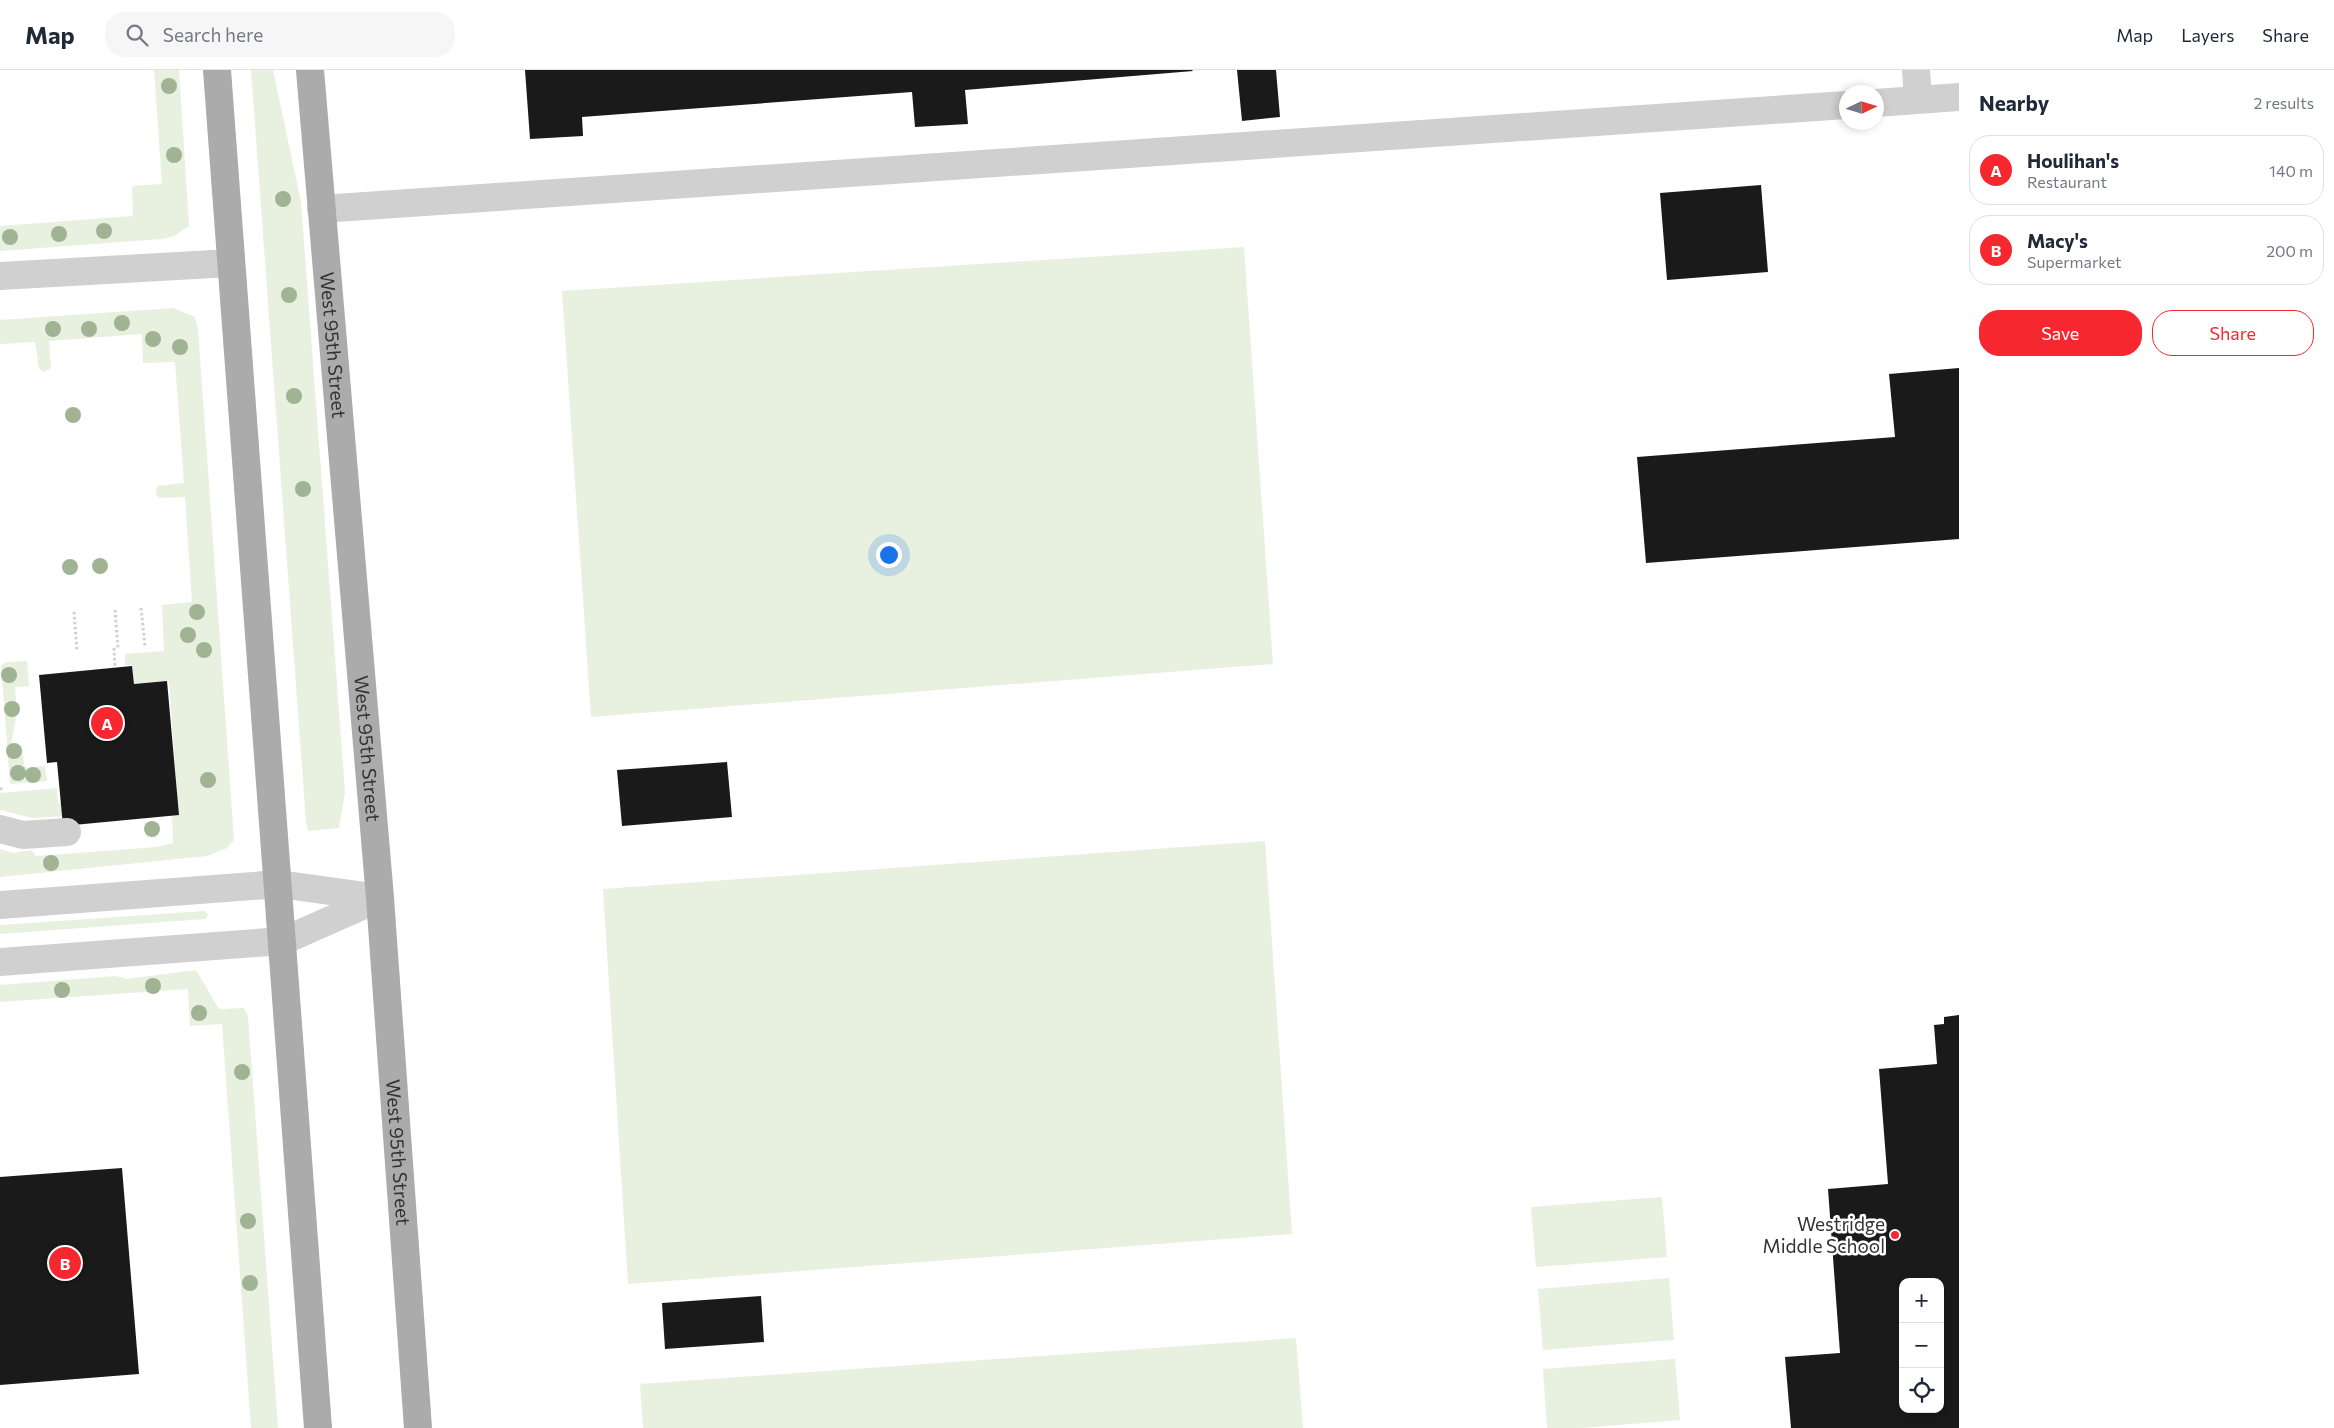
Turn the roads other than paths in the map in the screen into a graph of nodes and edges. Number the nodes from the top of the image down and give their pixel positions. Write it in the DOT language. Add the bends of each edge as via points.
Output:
graph roads {
  1 [pos="217,70"];
  2 [pos="310,70"];
  3 [pos="1916,70"];
  4 [pos="1959,97"];
  5 [pos="1918,100"];
  6 [pos="1884,102"];
  7 [pos="1839,105"];
  8 [pos="322,208"];
  9 [pos="231,263"];
  10 [pos="0,276"];
  11 [pos="0,829"];
  12 [pos="67,832"];
  13 [pos="278,884"];
  14 [pos="380,898"];
  15 [pos="0,905"];
  16 [pos="282,941"];
  17 [pos="0,962"];
  18 [pos="318,1428"];
  19 [pos="418,1428"];
  1 -- 9 [label="main road"];
  2 -- 8 [label="main road, West 95th Street"];
  3 -- 5 [label="lane"];
  4 -- 5 [label="lane"];
  5 -- 6 [label="lane"];
  7 -- 8 [label="lane"];
  8 -- 14 [label="main road, West 95th Street"];
  9 -- 10 [label="lane"];
  9 -- 13 [label="main road"];
  11 -- 12 [label="lane" via="23,835"];
  13 -- 14 [label="lane"];
  13 -- 15 [label="lane"];
  13 -- 16 [label="main road"];
  14 -- 16 [label="lane"];
  14 -- 19 [label="main road, West 95th Street"];
  16 -- 17 [label="lane"];
  16 -- 18 [label="main road"];
}
